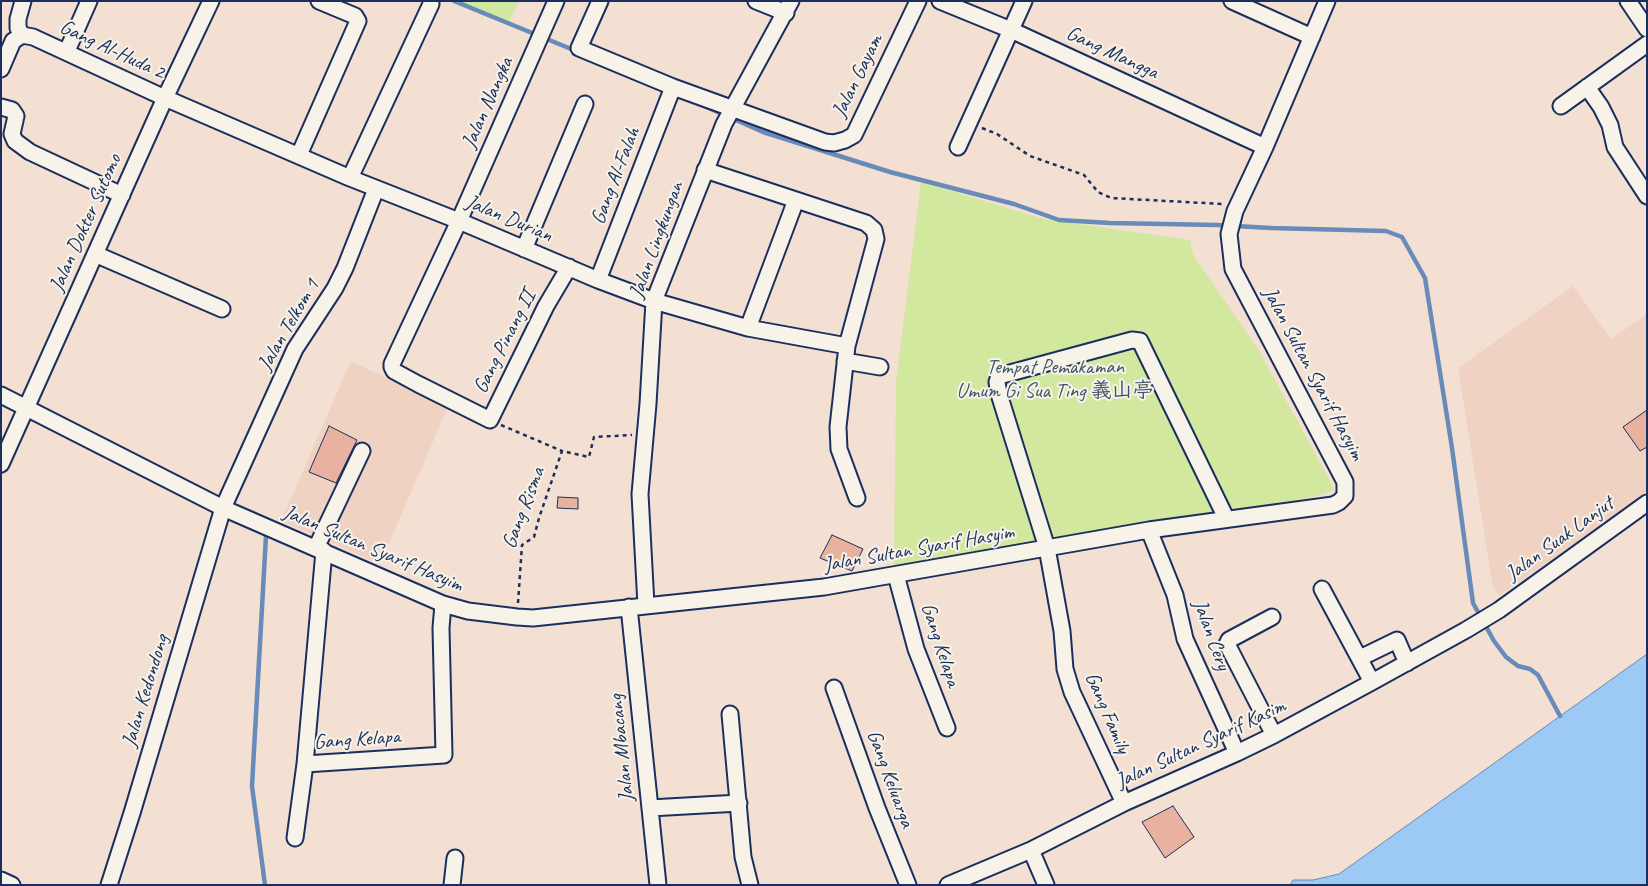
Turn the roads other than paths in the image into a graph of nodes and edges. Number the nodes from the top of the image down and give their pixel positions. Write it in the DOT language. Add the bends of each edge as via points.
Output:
graph roads {
  1 [pos="23,1"];
  2 [pos="89,1"];
  3 [pos="211,1"];
  4 [pos="319,1"];
  5 [pos="556,1"];
  6 [pos="600,1"];
  7 [pos="756,1"];
  8 [pos="918,1"];
  9 [pos="940,1"];
  10 [pos="1024,1"];
  11 [pos="1232,1"];
  12 [pos="1327,1"];
  13 [pos="431,4"];
  14 [pos="1636,4"];
  15 [pos="789,7"];
  16 [pos="1647,28"];
  17 [pos="1011,30"];
  18 [pos="22,34"];
  19 [pos="1312,37"];
  20 [pos="1647,44"];
  21 [pos="67,51"];
  22 [pos="1,69"];
  23 [pos="673,87"];
  24 [pos="1587,88"];
  25 [pos="165,98"];
  26 [pos="585,104"];
  27 [pos="1561,106"];
  28 [pos="1,107"];
  29 [pos="734,109"];
  30 [pos="958,147"];
  31 [pos="1265,147"];
  32 [pos="299,155"];
  33 [pos="705,170"];
  34 [pos="350,178"];
  35 [pos="376,189"];
  36 [pos="122,195"];
  37 [pos="1647,196"];
  38 [pos="796,200"];
  39 [pos="458,221"];
  40 [pos="524,249"];
  41 [pos="94,254"];
  42 [pos="440,259"];
  43 [pos="569,267"];
  44 [pos="598,280"];
  45 [pos="654,300"];
  46 [pos="222,309"];
  47 [pos="748,328"];
  48 [pos="848,346"];
  49 [pos="845,361"];
  50 [pos="880,367"];
  51 [pos="1,395"];
  52 [pos="26,407"];
  53 [pos="362,451"];
  54 [pos="1,464"];
  55 [pos="857,498"];
  56 [pos="1647,503"];
  57 [pos="223,508"];
  58 [pos="1226,518"];
  59 [pos="1149,530"];
  60 [pos="1046,548"];
  61 [pos="320,550"];
  62 [pos="896,575"];
  63 [pos="1322,589"];
  64 [pos="443,604"];
  65 [pos="646,605"];
  66 [pos="629,607"];
  67 [pos="1272,617"];
  68 [pos="1466,630"];
  69 [pos="1360,658"];
  70 [pos="1407,663"];
  71 [pos="1372,682"];
  72 [pos="834,688"];
  73 [pos="730,714"];
  74 [pos="947,728"];
  75 [pos="1274,735"];
  76 [pos="1237,753"];
  77 [pos="305,764"];
  78 [pos="740,803"];
  79 [pos="1124,803"];
  80 [pos="650,808"];
  81 [pos="296,838"];
  82 [pos="1031,850"];
  83 [pos="455,858"];
  84 [pos="1,880"];
  85 [pos="12,885"];
  86 [pos="108,885"];
  87 [pos="452,885"];
  88 [pos="658,885"];
  89 [pos="750,885"];
  90 [pos="908,885"];
  91 [pos="948,885"];
  92 [pos="1046,885"];
  1 -- 18 [label="street" via="18,19"];
  2 -- 21 [label="street"];
  3 -- 25 [label="street, Jalan Dokter Sutomo"];
  4 -- 32 [label="street" via="355,16 358,22"];
  5 -- 39 [label="street, Jalan Nangka"];
  6 -- 23 [label="street" via="579,48"];
  7 -- 15 [label="street"];
  8 -- 29 [label="street, Jalan Gayam" via="854,135 834,143 825,142"];
  9 -- 17 [label="street, Gang Mangga"];
  10 -- 17 [label="street"];
  11 -- 19 [label="street"];
  12 -- 19 [label="street, Jalan Sultan Syarif Hasyim"];
  13 -- 34 [label="street"];
  14 -- 16 [label="street"];
  15 -- 29 [label="street, Jalan Lingkungan"];
  17 -- 30 [label="street"];
  17 -- 31 [label="street, Gang Mangga"];
  18 -- 21 [label="street, Gang Al-Huda 2"];
  18 -- 22 [label="street" via="13,41"];
  19 -- 31 [label="street, Jalan Sultan Syarif Hasyim"];
  20 -- 24 [label="street"];
  21 -- 25 [label="street, Gang Al-Huda 2"];
  23 -- 29 [label="street"];
  23 -- 44 [label="street, Gang Al-Falah"];
  24 -- 27 [label="street"];
  24 -- 37 [label="street" via="1601,107 1615,147"];
  25 -- 32 [label="street, Jalan Durian"];
  25 -- 36 [label="street, Jalan Dokter Sutomo"];
  26 -- 40 [label="street"];
  28 -- 36 [label="street" via="12,110 16,116 12,134 15,141 30,152"];
  29 -- 33 [label="street, Jalan Lingkungan" via="724,124"];
  31 -- 58 [label="street, Jalan Sultan Syarif Hasyim" via="1228,234 1233,269 1346,488 1345,496 1334,505"];
  32 -- 34 [label="street, Jalan Durian"];
  33 -- 38 [label="street"];
  33 -- 45 [label="street, Jalan Lingkungan"];
  34 -- 35 [label="street, Jalan Durian"];
  35 -- 39 [label="street, Jalan Durian"];
  35 -- 57 [label="street, Jalan Telkom 1" via="335,288 295,349"];
  36 -- 41 [label="street, Jalan Dokter Sutomo"];
  38 -- 47 [label="street"];
  38 -- 48 [label="street" via="866,223 874,230 876,239"];
  39 -- 40 [label="street, Jalan Durian"];
  39 -- 42 [label="street, Jalan Nangka"];
  40 -- 43 [label="street, Jalan Durian"];
  41 -- 46 [label="street"];
  41 -- 52 [label="street, Jalan Dokter Sutomo"];
  42 -- 43 [label="street, Gang Pinang II" via="392,368 490,420 546,306"];
  43 -- 44 [label="street, Jalan Durian"];
  44 -- 45 [label="street, Jalan Durian"];
  45 -- 47 [label="street, Jalan Durian"];
  45 -- 65 [label="street, Jalan Lingkungan" via="640,494"];
  47 -- 48 [label="street, Jalan Durian"];
  48 -- 49 [label="street"];
  49 -- 50 [label="street"];
  49 -- 55 [label="street" via="839,449"];
  51 -- 52 [label="street, Jalan Sultan Syarif Hasyim"];
  52 -- 54 [label="street, Jalan Dokter Sutomo"];
  52 -- 57 [label="street, Jalan Sultan Syarif Hasyim"];
  53 -- 61 [label="street"];
  56 -- 68 [label="street, Jalan Suak Lanjut" via="1499,610"];
  57 -- 61 [label="street, Jalan Sultan Syarif Hasyim"];
  57 -- 86 [label="street, Jalan Kedondong"];
  58 -- 59 [label="street, Jalan Sultan Syarif Hasyim"];
  58 -- 60 [label="street, Gang Family" via="1143,343 1132,340 999,376 999,394"];
  59 -- 60 [label="street, Jalan Sultan Syarif Hasyim"];
  59 -- 76 [label="street, Jalan Cery" via="1174,595 1185,639"];
  60 -- 62 [label="street, Jalan Sultan Syarif Hasyim"];
  60 -- 79 [label="street, Gang Family" via="1062,631 1065,669"];
  61 -- 64 [label="street, Jalan Sultan Syarif Hasyim"];
  61 -- 77 [label="street, Gang Kelapa"];
  62 -- 65 [label="street, Jalan Sultan Syarif Hasyim" via="824,587"];
  62 -- 74 [label="street, Gang Kelapa" via="916,649"];
  63 -- 69 [label="street"];
  64 -- 66 [label="street, Jalan Sultan Syarif Hasyim" via="468,611 533,618"];
  64 -- 77 [label="street, Gang Kelapa" via="444,755"];
  65 -- 66 [label="street, Jalan Sultan Syarif Hasyim"];
  66 -- 80 [label="street, Jalan Mbacang"];
  67 -- 75 [label="street" via="1227,644"];
  68 -- 70 [label="street, Jalan Sultan Syarif Kasim"];
  69 -- 70 [label="street" via="1397,640"];
  69 -- 71 [label="street"];
  70 -- 71 [label="street, Jalan Sultan Syarif Kasim"];
  71 -- 75 [label="street, Jalan Sultan Syarif Kasim"];
  72 -- 90 [label="street, Gang Keluarga"];
  73 -- 78 [label="street"];
  75 -- 76 [label="street, Jalan Sultan Syarif Kasim"];
  76 -- 79 [label="street, Jalan Sultan Syarif Kasim"];
  77 -- 81 [label="street"];
  78 -- 80 [label="street"];
  78 -- 89 [label="street" via="743,857"];
  79 -- 82 [label="street, Jalan Sultan Syarif Kasim"];
  80 -- 88 [label="street, Jalan Mbacang"];
  82 -- 91 [label="street, Jalan Sultan Syarif Kasim"];
  82 -- 92 [label="street"];
  83 -- 87 [label="street"];
  84 -- 85 [label="street"];
}
